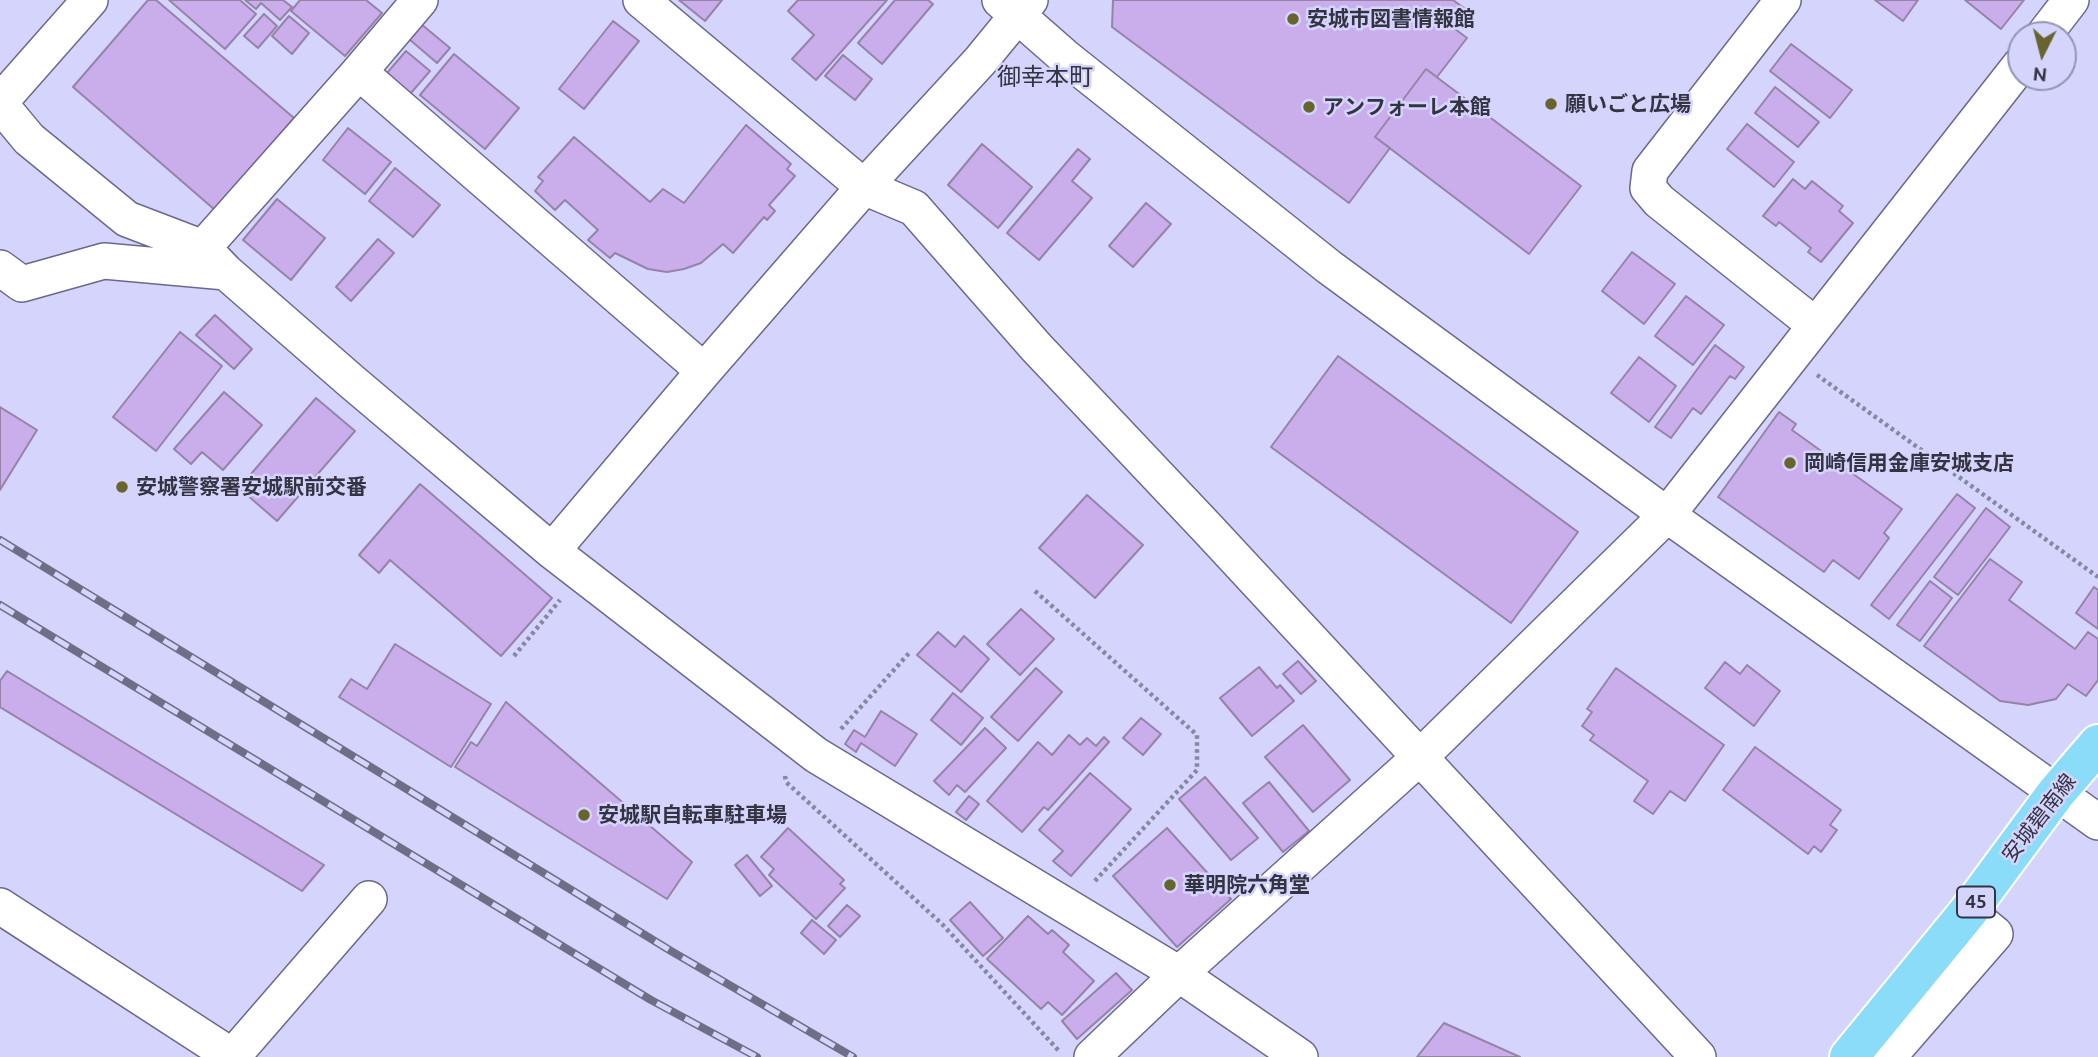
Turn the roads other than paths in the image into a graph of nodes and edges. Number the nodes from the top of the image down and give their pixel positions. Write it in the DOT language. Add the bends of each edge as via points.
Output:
graph roads {
  1 [pos="90,0"];
  2 [pos="420,0"];
  3 [pos="641,0"];
  4 [pos="1783,0"];
  5 [pos="2071,0"];
  6 [pos="1016,5"];
  7 [pos="2055,21"];
  8 [pos="359,72"];
  9 [pos="2007,82"];
  10 [pos="0,103"];
  11 [pos="864,187"];
  12 [pos="214,260"];
  13 [pos="0,268"];
  14 [pos="1815,325"];
  15 [pos="704,371"];
  16 [pos="1667,515"];
  17 [pos="552,551"];
  18 [pos="2098,744"];
  19 [pos="1420,757"];
  20 [pos="2056,793"];
  21 [pos="2098,822"];
  22 [pos="369,899"];
  23 [pos="1968,912"];
  24 [pos="6,921"];
  25 [pos="1179,974"];
  26 [pos="232,1057"];
  27 [pos="1092,1057"];
  28 [pos="1300,1057"];
  29 [pos="1698,1057"];
  30 [pos="1849,1057"];
  31 [pos="1888,1057"];
  1 -- 10 [label="street"];
  2 -- 8 [label="street"];
  3 -- 11 [label="street"];
  4 -- 14 [label="street" via="1650,171 1648,188"];
  5 -- 7 [label="street"];
  6 -- 11 [label="street" via="980,61"];
  6 -- 16 [label="street" via="1065,57 1329,267"];
  8 -- 12 [label="street"];
  8 -- 15 [label="street"];
  9 -- 14 [label="street"];
  10 -- 12 [label="street" via="29,139 127,219"];
  11 -- 15 [label="street"];
  11 -- 19 [label="street" via="914,208 1036,347"];
  12 -- 13 [label="street" via="104,261 22,284"];
  12 -- 17 [label="street"];
  14 -- 16 [label="street"];
  15 -- 17 [label="street"];
  16 -- 19 [label="street"];
  16 -- 20 [label="street"];
  17 -- 25 [label="street" via="816,755"];
  18 -- 20 [label="main road, 安城碧南線 / 45"];
  19 -- 25 [label="street"];
  19 -- 29 [label="street"];
  20 -- 21 [label="street"];
  20 -- 23 [label="main road, 安城碧南線 / 45"];
  22 -- 26 [label="street"];
  23 -- 30 [label="main road, 安城碧南線 / 45"];
  23 -- 31 [label="street" via="1995,934"];
  24 -- 26 [label="street"];
  25 -- 27 [label="street"];
  25 -- 28 [label="street"];
}
